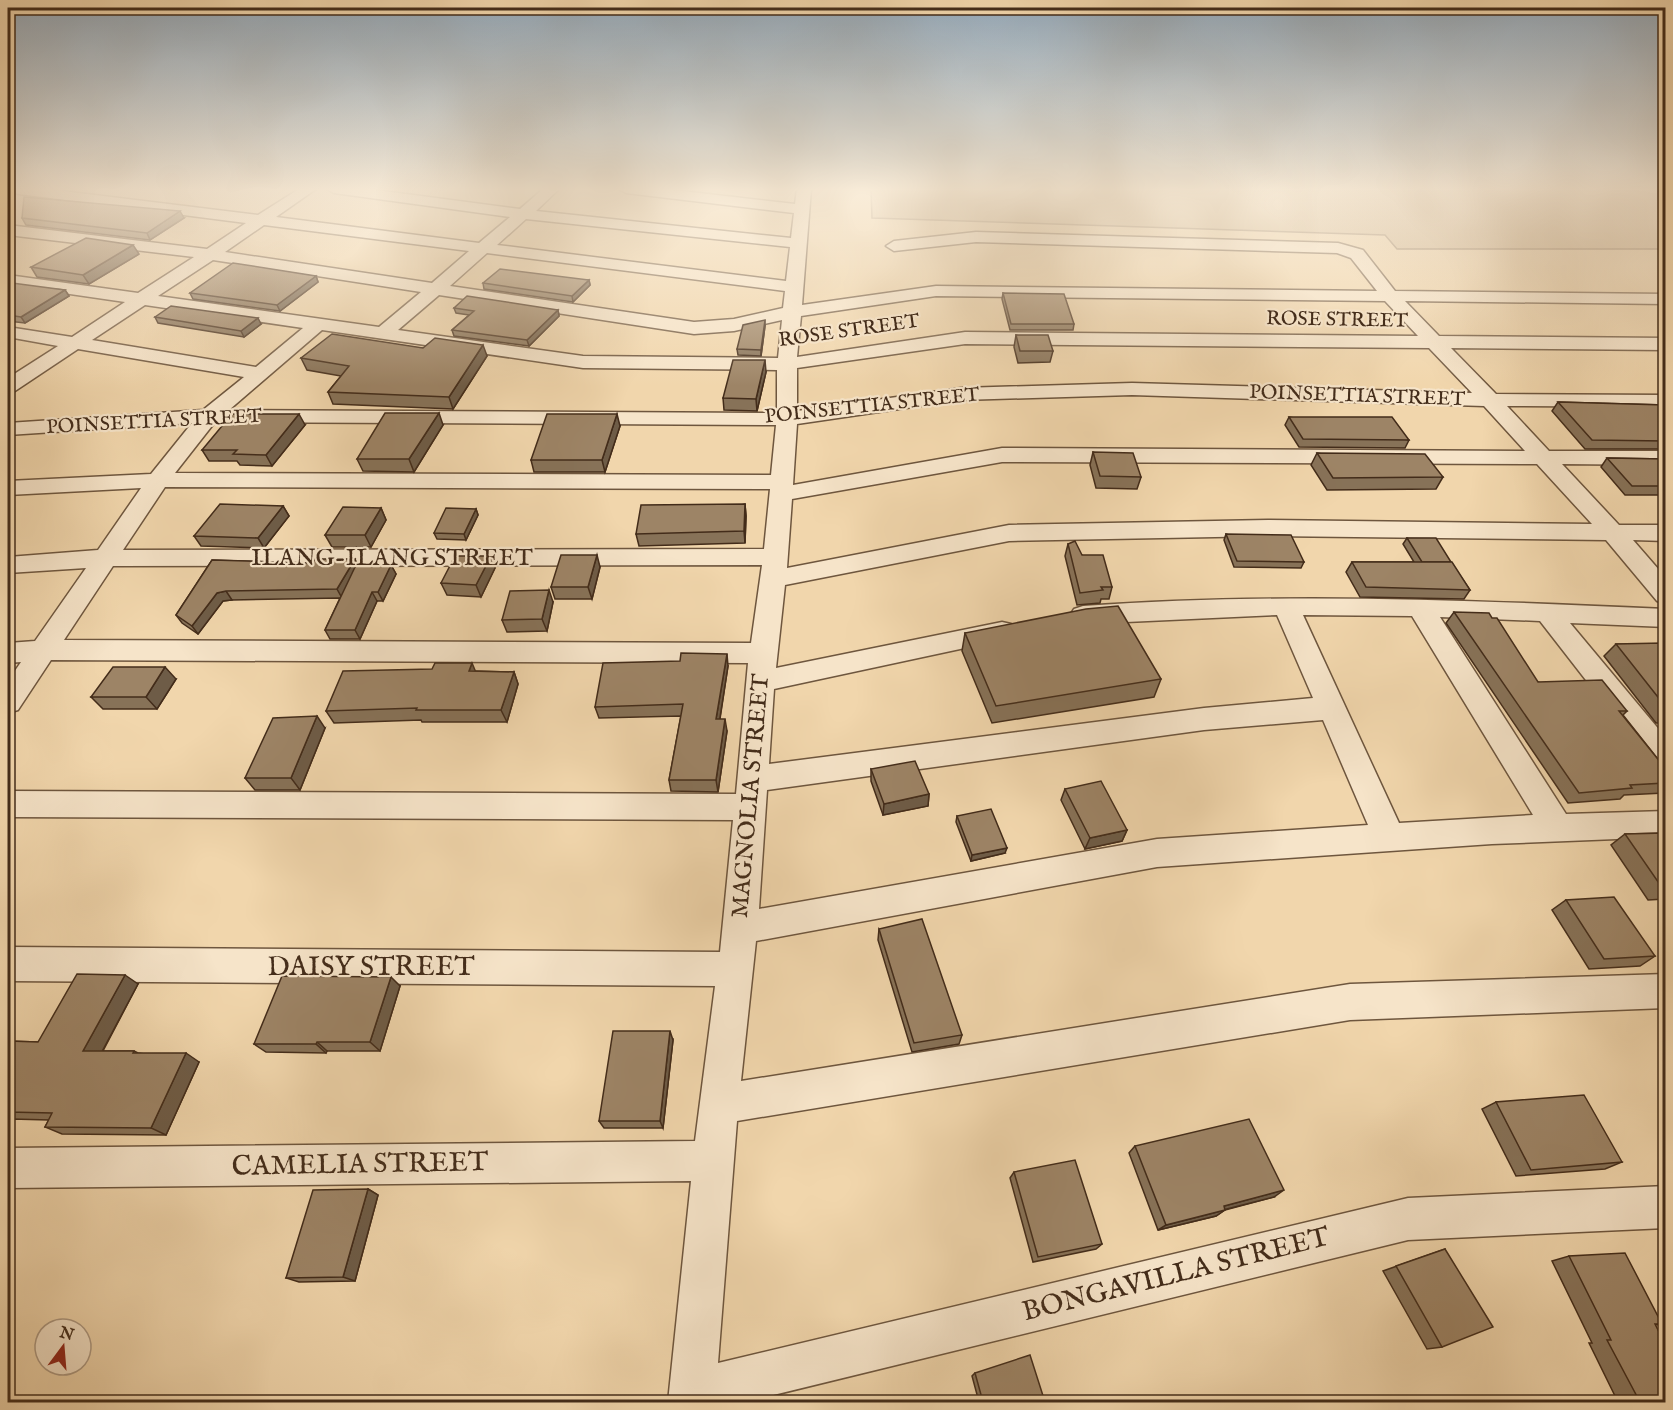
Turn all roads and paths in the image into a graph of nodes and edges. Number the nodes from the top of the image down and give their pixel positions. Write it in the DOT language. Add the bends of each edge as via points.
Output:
graph roads {
  1 [pos="206,255"];
  2 [pos="212,255"];
  3 [pos="477,255"];
  4 [pos="513,255"];
  5 [pos="795,255"];
  6 [pos="1359,255"];
  7 [pos="8,280"];
  8 [pos="437,290"];
  9 [pos="1390,296"];
  10 [pos="140,299"];
  11 [pos="1665,299"];
  12 [pos="793,300"];
  13 [pos="318,324"];
  14 [pos="8,332"];
  15 [pos="386,332"];
  16 [pos="74,341"];
  17 [pos="1434,344"];
  18 [pos="1665,344"];
  19 [pos="787,364"];
  20 [pos="258,374"];
  21 [pos="8,387"];
  22 [pos="1490,399"];
  23 [pos="1665,401"];
  24 [pos="209,416"];
  25 [pos="787,419"];
  26 [pos="8,429"];
  27 [pos="1541,458"];
  28 [pos="1665,458"];
  29 [pos="158,480"];
  30 [pos="781,488"];
  31 [pos="8,489"];
  32 [pos="1612,532"];
  33 [pos="1665,533"];
  34 [pos="106,558"];
  35 [pos="8,565"];
  36 [pos="775,568"];
  37 [pos="1665,596"];
  38 [pos="1287,607"];
  39 [pos="1421,609"];
  40 [pos="1547,612"];
  41 [pos="1665,618"];
  42 [pos="1057,620"];
  43 [pos="1023,627"];
  44 [pos="42,650"];
  45 [pos="8,652"];
  46 [pos="763,667"];
  47 [pos="8,702"];
  48 [pos="1330,708"];
  49 [pos="1665,760"];
  50 [pos="751,793"];
  51 [pos="8,804"];
  52 [pos="1665,824"];
  53 [pos="1557,828"];
  54 [pos="1390,839"];
  55 [pos="740,928"];
  56 [pos="8,964"];
  57 [pos="735,969"];
  58 [pos="1665,991"];
  59 [pos="720,1104"];
  60 [pos="713,1161"];
  61 [pos="8,1168"];
  62 [pos="1665,1207"];
  63 [pos="692,1397"];
  1 -- 10 [label="street"];
  2 -- 8 [label="street"];
  3 -- 8 [label="street"];
  4 -- 12 [label="street"];
  5 -- 12 [label="street, MAGNOLIA STREET"];
  6 -- 9 [label="street"];
  7 -- 10 [label="street, ROSE STREET"];
  8 -- 12 [label="street" via="694,328 734,325"];
  8 -- 15 [label="street"];
  9 -- 11 [label="street"];
  9 -- 12 [label="street" via="936,291"];
  9 -- 17 [label="street"];
  10 -- 13 [label="street, ROSE STREET"];
  10 -- 16 [label="street"];
  12 -- 19 [label="street, MAGNOLIA STREET"];
  13 -- 15 [label="street, ROSE STREET"];
  13 -- 20 [label="street"];
  14 -- 16 [label="street"];
  15 -- 19 [label="street, ROSE STREET" via="583,362"];
  16 -- 20 [label="street"];
  16 -- 21 [label="street"];
  17 -- 18 [label="street, ROSE STREET"];
  17 -- 19 [label="street, ROSE STREET" via="965,338"];
  17 -- 22 [label="street"];
  19 -- 25 [label="street, MAGNOLIA STREET"];
  20 -- 24 [label="street"];
  22 -- 23 [label="street, POINSETTIA STREET"];
  22 -- 25 [label="street, POINSETTIA STREET" via="1132,389 961,394"];
  22 -- 27 [label="street"];
  24 -- 25 [label="street, POINSETTIA STREET"];
  24 -- 26 [label="street, POINSETTIA STREET"];
  24 -- 29 [label="street"];
  25 -- 30 [label="street, MAGNOLIA STREET"];
  27 -- 28 [label="street"];
  27 -- 30 [label="street" via="1002,455"];
  27 -- 32 [label="street"];
  29 -- 30 [label="street"];
  29 -- 31 [label="street"];
  29 -- 34 [label="street"];
  30 -- 36 [label="street, MAGNOLIA STREET"];
  32 -- 33 [label="street, ILANG-ILANG STREET"];
  32 -- 36 [label="street, ILANG-ILANG STREET" via="1268,528 1009,533"];
  32 -- 37 [label="street"];
  34 -- 35 [label="street, ILANG-ILANG STREET"];
  34 -- 36 [label="street, ILANG-ILANG STREET"];
  34 -- 44 [label="street"];
  36 -- 46 [label="street, MAGNOLIA STREET"];
  38 -- 39 [label="street"];
  38 -- 42 [label="street" via="1137,610"];
  38 -- 48 [label="street"];
  39 -- 40 [label="street"];
  39 -- 53 [label="street"];
  40 -- 41 [label="street"];
  40 -- 49 [label="street"];
  43 -- 46 [label="street"];
  44 -- 45 [label="street"];
  44 -- 46 [label="street"];
  44 -- 47 [label="street"];
  46 -- 50 [label="street, MAGNOLIA STREET"];
  48 -- 50 [label="street" via="1204,719"];
  48 -- 54 [label="street"];
  50 -- 51 [label="street"];
  50 -- 55 [label="street, MAGNOLIA STREET"];
  52 -- 53 [label="street"];
  53 -- 54 [label="street"];
  54 -- 55 [label="street" via="1157,853"];
  55 -- 57 [label="street, MAGNOLIA STREET"];
  56 -- 57 [label="street, DAISY STREET"];
  57 -- 59 [label="street, MAGNOLIA STREET"];
  58 -- 59 [label="street" via="1350,1002"];
  59 -- 60 [label="street, MAGNOLIA STREET"];
  60 -- 61 [label="street, CAMELIA STREET"];
  60 -- 63 [label="street, MAGNOLIA STREET"];
  62 -- 63 [label="street, BONGAVILLA STREET" via="1408,1219"];
}
